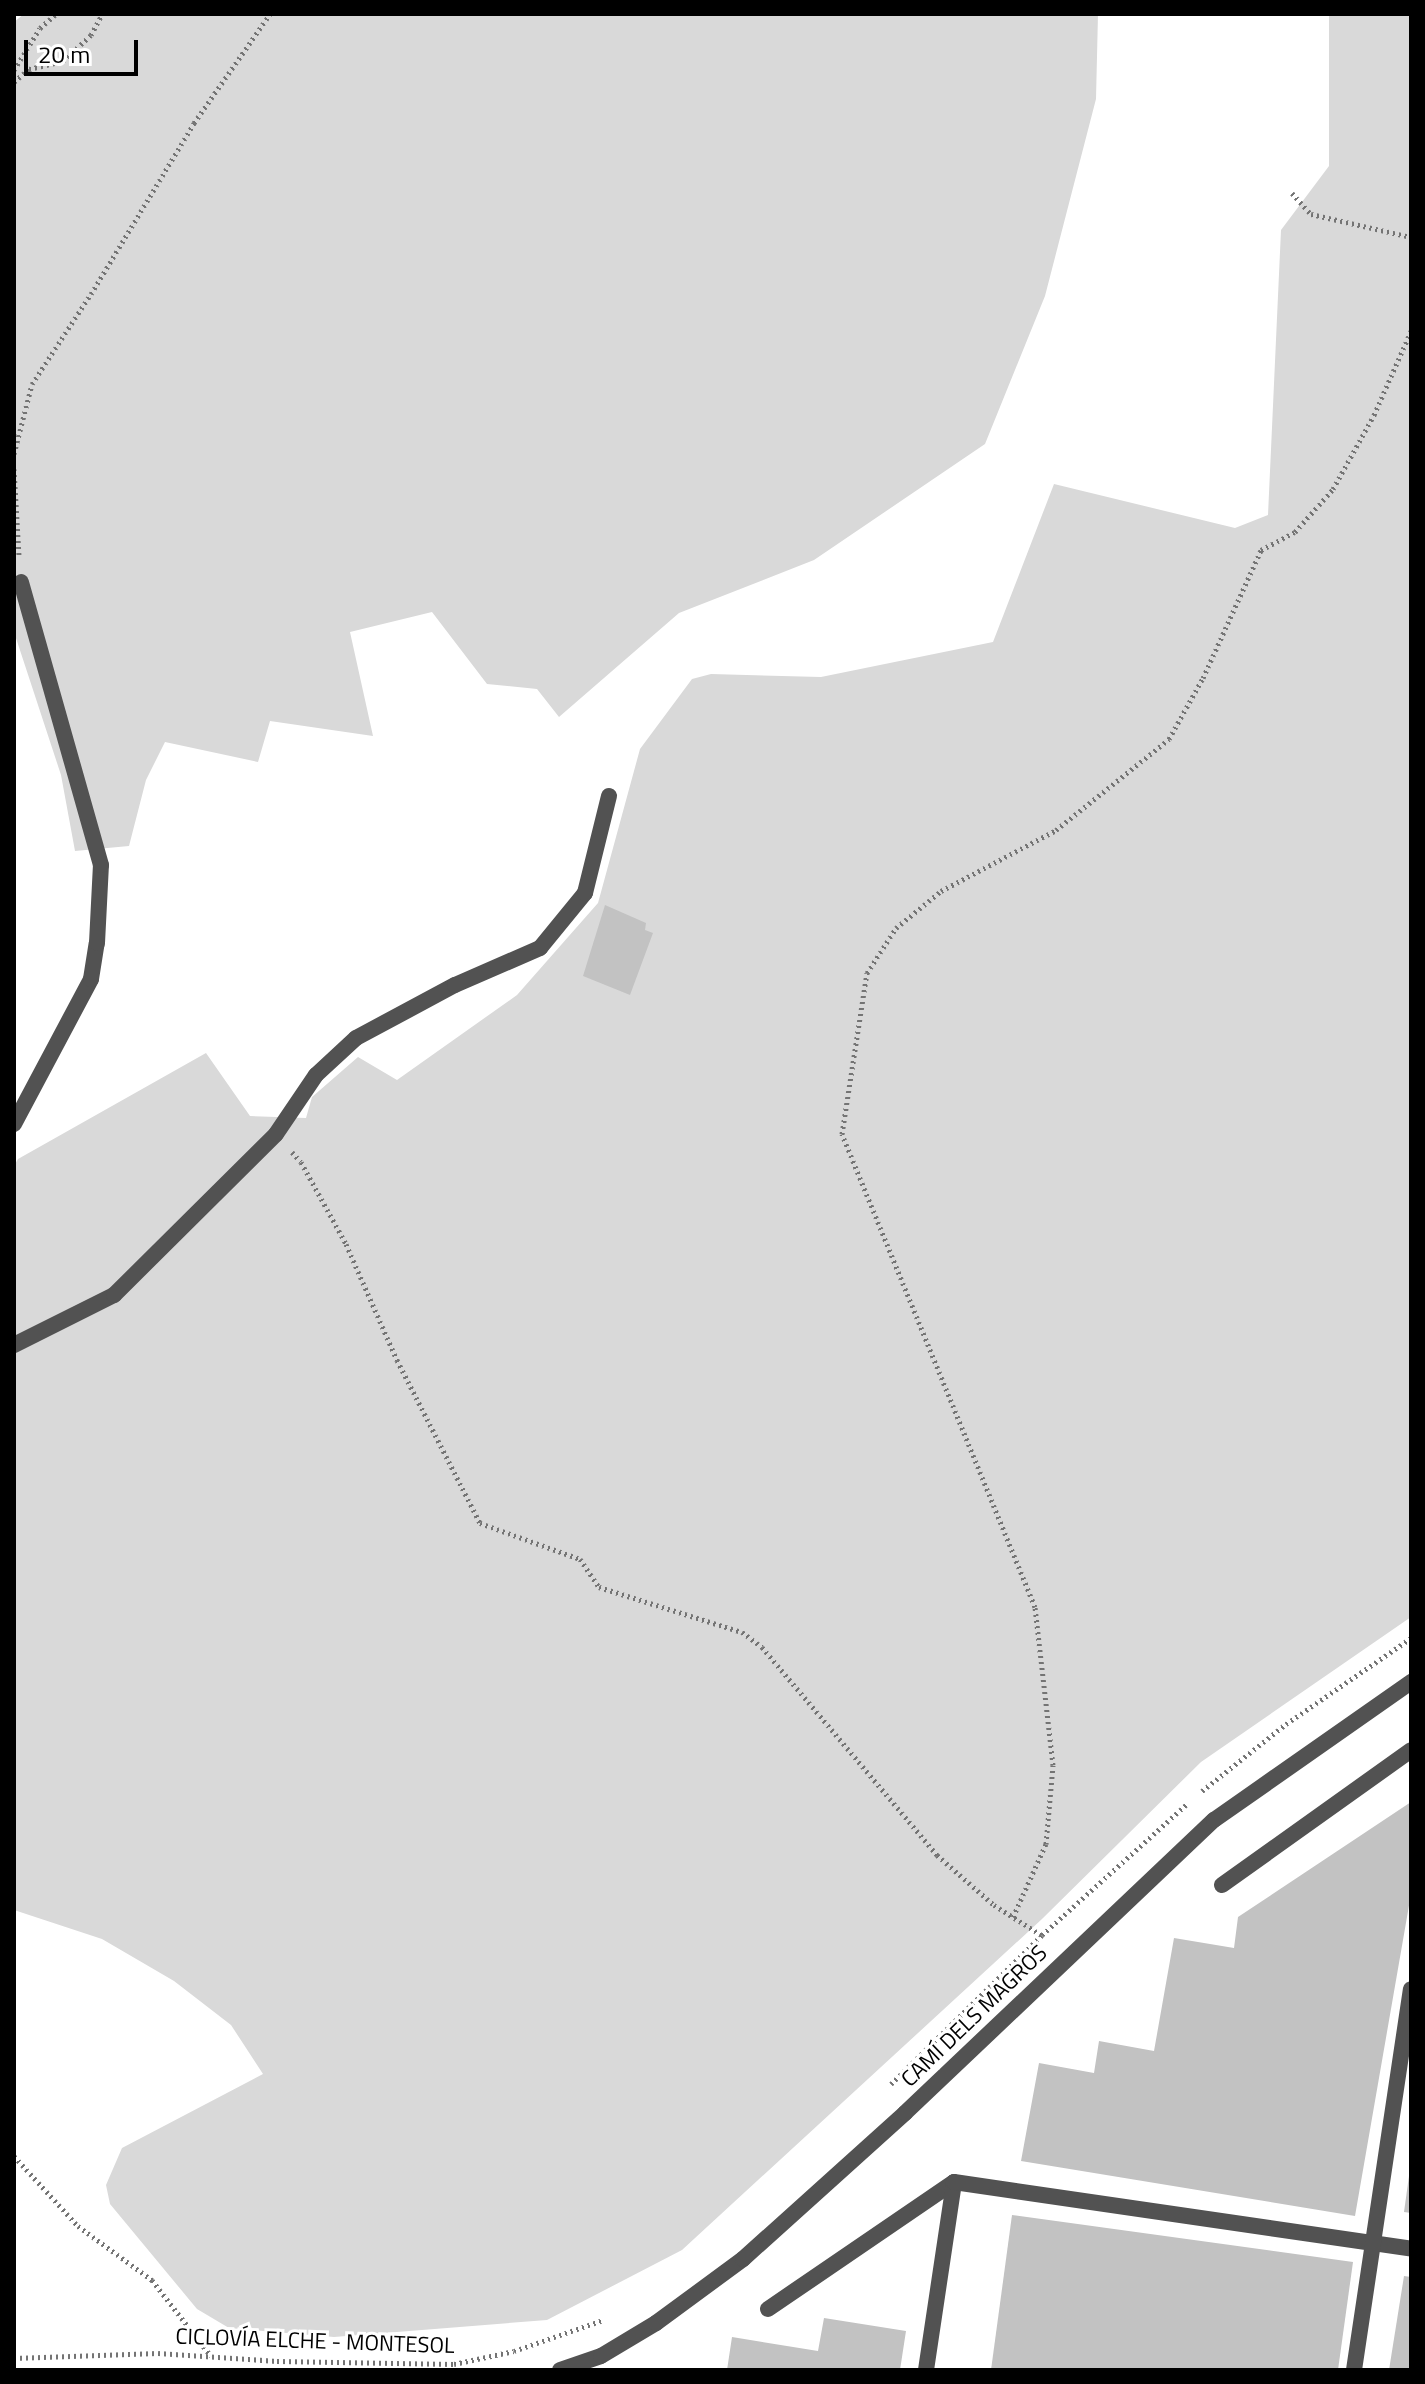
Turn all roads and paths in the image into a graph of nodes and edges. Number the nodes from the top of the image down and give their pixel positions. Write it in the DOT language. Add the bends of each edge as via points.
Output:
graph roads {
  1 [pos="56,14"];
  2 [pos="102,14"];
  3 [pos="270,14"];
  4 [pos="14,70"];
  5 [pos="14,82"];
  6 [pos="1292,193"];
  7 [pos="1411,237"];
  8 [pos="1411,331"];
  9 [pos="14,454"];
  10 [pos="14,469"];
  11 [pos="21,582"];
  12 [pos="609,796"];
  13 [pos="14,1124"];
  14 [pos="276,1134"];
  15 [pos="14,1345"];
  16 [pos="1411,1638"];
  17 [pos="1411,1682"];
  18 [pos="1411,1750"];
  19 [pos="1222,1885"];
  20 [pos="1013,1917"];
  21 [pos="1042,1935"];
  22 [pos="1071,1953"];
  23 [pos="1411,1989"];
  24 [pos="881,2093"];
  25 [pos="14,2156"];
  26 [pos="954,2182"];
  27 [pos="1370,2243"];
  28 [pos="1411,2249"];
  29 [pos="768,2309"];
  30 [pos="617,2314"];
  31 [pos="211,2356"];
  32 [pos="14,2358"];
  33 [pos="560,2370"];
  34 [pos="926,2370"];
  35 [pos="1354,2370"];
  1 -- 4 [label="path" via="40,28"];
  2 -- 5 [label="path" via="91,35 63,61 29,69"];
  3 -- 9 [label="path" via="194,123 32,384"];
  6 -- 7 [label="path" via="1311,214"];
  8 -- 20 [label="path" via="1374,415 1333,489 1295,532 1261,550 1169,739 1056,830 941,891 896,928 867,973 842,1134 1035,1607 1053,1765 1046,1844"];
  10 -- 11 [label="path"];
  11 -- 13 [label="street" via="101,865 91,979"];
  12 -- 14 [label="street" via="585,893 540,948 455,985 356,1038 316,1075"];
  14 -- 15 [label="street" via="114,1295"];
  14 -- 20 [label="path" via="301,1162 346,1244 397,1360 480,1523 580,1559 599,1587 742,1632 762,1647 937,1855"];
  16 -- 21 [label="path" via="1286,1724 1155,1829"];
  17 -- 22 [label="street, CAMÍ DELS MAGROS" via="1214,1820"];
  18 -- 19 [label="street"];
  20 -- 21 [label="path"];
  21 -- 22 [label="path"];
  21 -- 24 [label="path"];
  22 -- 33 [label="street, CAMÍ DELS MAGROS" via="743,2259 656,2323 601,2356"];
  23 -- 27 [label="street"];
  25 -- 31 [label="path" via="78,2226 152,2280"];
  26 -- 27 [label="street"];
  26 -- 29 [label="street"];
  26 -- 34 [label="street"];
  27 -- 28 [label="street"];
  27 -- 35 [label="street"];
  30 -- 31 [label="path, CICLOVÍA ELCHE - MONTESOL" via="562,2337 454,2364"];
  31 -- 32 [label="path, CICLOVÍA ELCHE - MONTESOL"];
}
